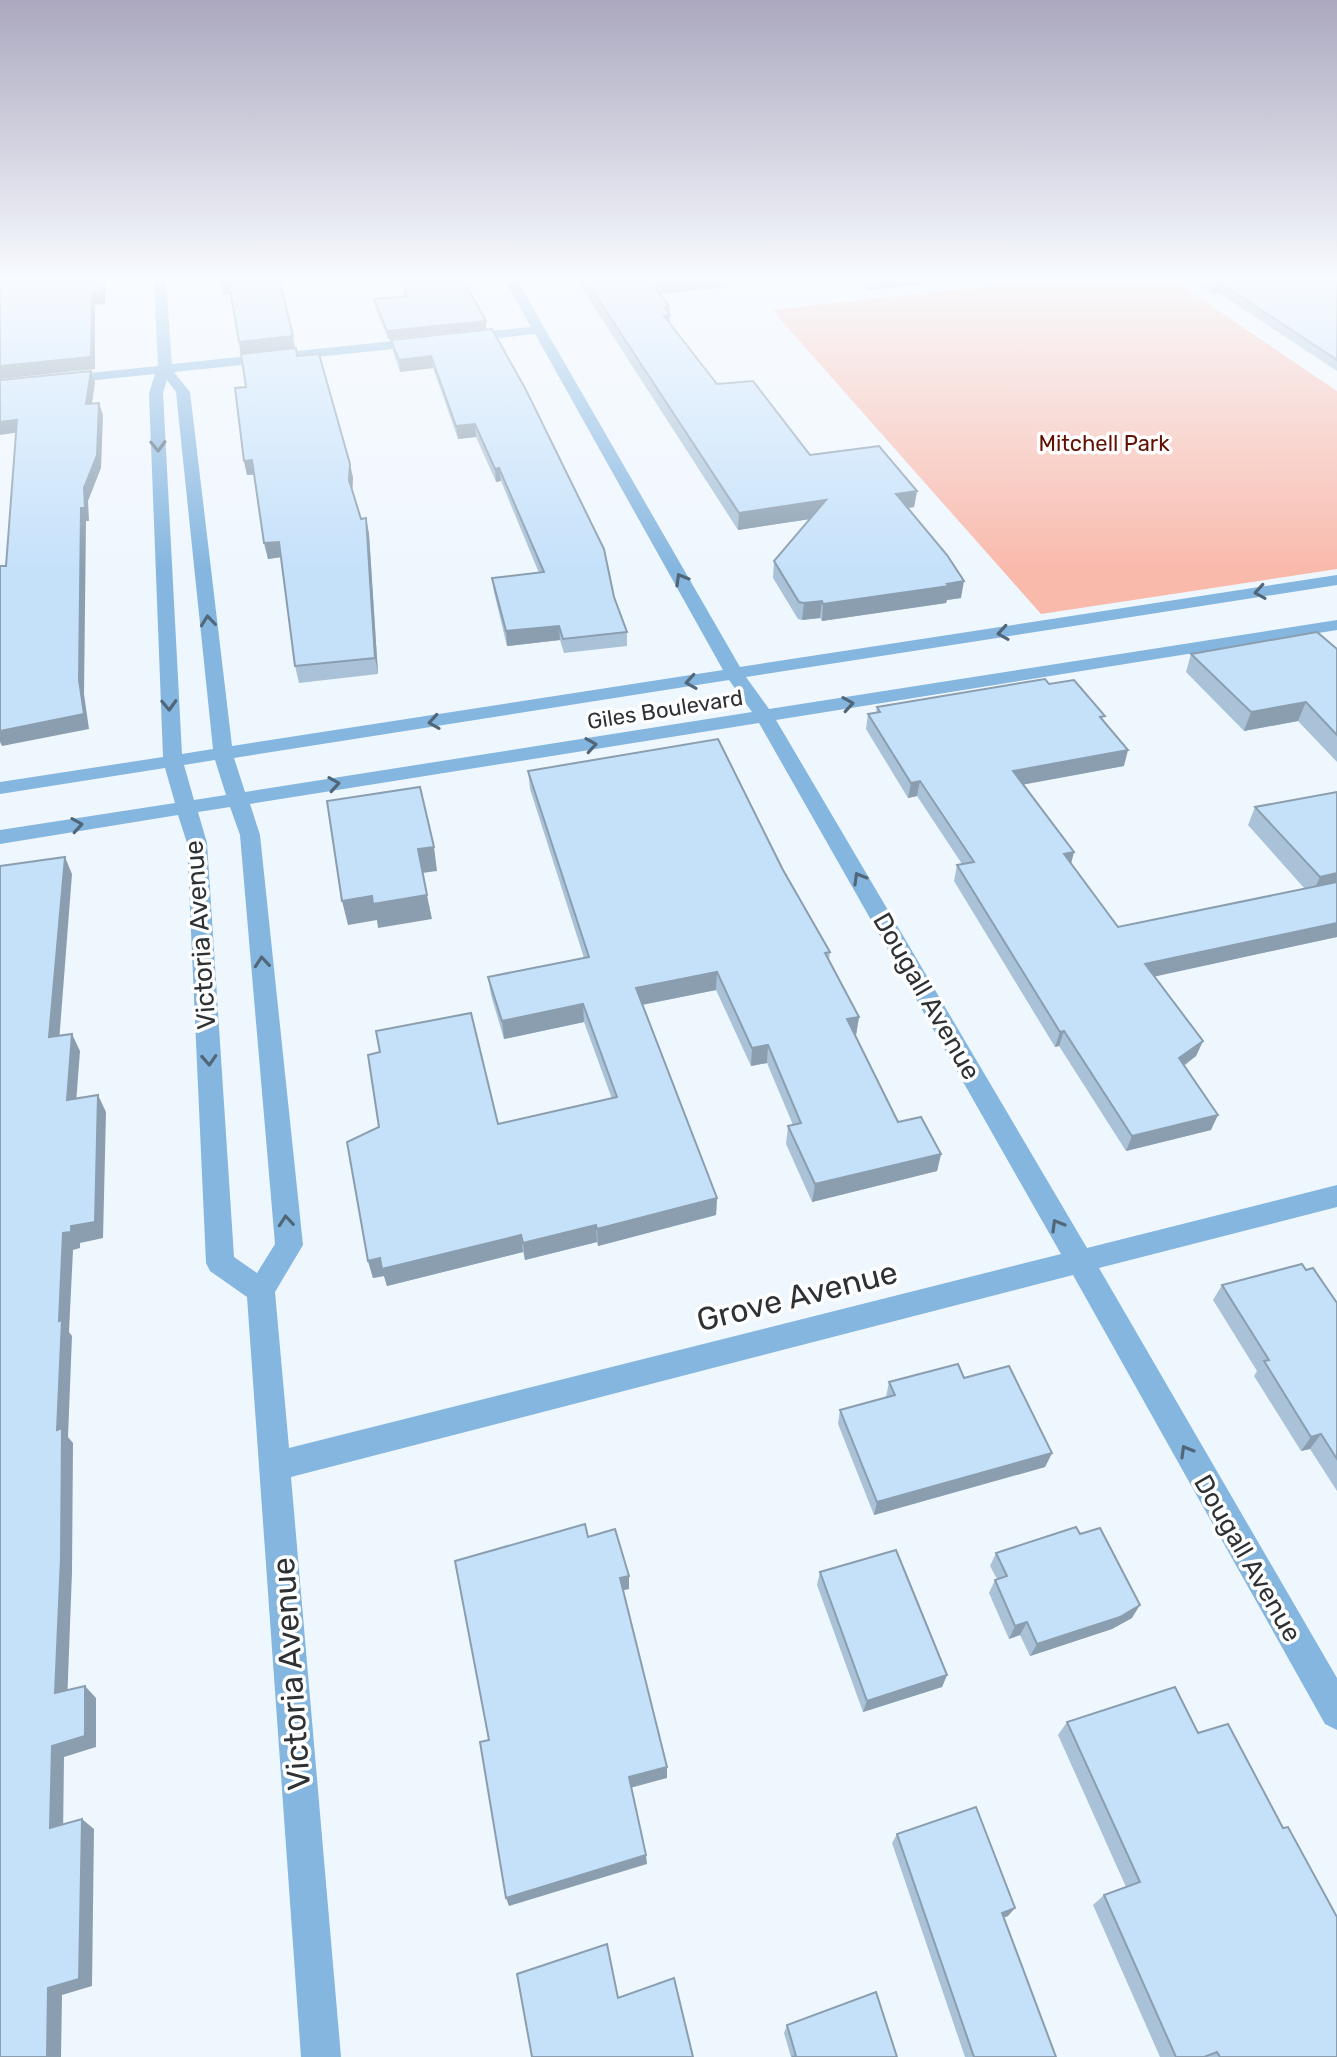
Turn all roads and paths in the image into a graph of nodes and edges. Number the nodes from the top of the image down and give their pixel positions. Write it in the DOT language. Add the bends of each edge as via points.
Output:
graph roads {
  1 [pos="83,378"];
  2 [pos="163,378"];
  3 [pos="172,378"];
  4 [pos="567,378"];
  5 [pos="0,386"];
  6 [pos="1328,581"];
  7 [pos="1337,597"];
  8 [pos="1337,625"];
  9 [pos="735,675"];
  10 [pos="765,717"];
  11 [pos="223,755"];
  12 [pos="173,762"];
  13 [pos="0,788"];
  14 [pos="238,799"];
  15 [pos="187,808"];
  16 [pos="0,837"];
  17 [pos="1337,1196"];
  18 [pos="1078,1261"];
  19 [pos="261,1291"];
  20 [pos="275,1466"];
  21 [pos="1337,1712"];
  22 [pos="321,2057"];
  1 -- 5 [label="street"];
  2 -- 12 [label="street, Victoria Avenue, one-way" via="156,393"];
  11 -- 3 [label="street, Victoria Avenue, one-way" via="183,392"];
  9 -- 4 [label="street, Dougall Avenue, one-way"];
  6 -- 7 [label="street"];
  6 -- 9 [label="street, Giles Boulevard, one-way"];
  10 -- 8 [label="street, Giles Boulevard, one-way"];
  9 -- 10 [label="street, Dougall Avenue"];
  9 -- 11 [label="street, Giles Boulevard, one-way"];
  14 -- 10 [label="street, Giles Boulevard, one-way"];
  18 -- 10 [label="street, Dougall Avenue, one-way"];
  11 -- 12 [label="street, Giles Boulevard"];
  11 -- 14 [label="street, Victoria Avenue"];
  12 -- 13 [label="street, Giles Boulevard"];
  12 -- 15 [label="street, Victoria Avenue"];
  14 -- 15 [label="street, Giles Boulevard"];
  19 -- 14 [label="street, Victoria Avenue, one-way" via="289,1245 250,835"];
  16 -- 15 [label="street, Giles Boulevard, one-way"];
  15 -- 19 [label="street, Victoria Avenue, one-way" via="197,843 220,1263"];
  17 -- 18 [label="street, Grove Avenue"];
  18 -- 20 [label="street, Grove Avenue"];
  21 -- 18 [label="street, Dougall Avenue, one-way"];
  19 -- 20 [label="street, Victoria Avenue"];
  20 -- 22 [label="street, Victoria Avenue"];
}
